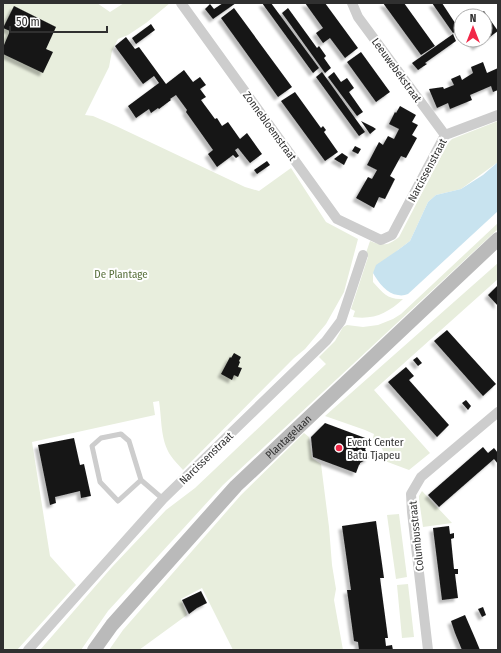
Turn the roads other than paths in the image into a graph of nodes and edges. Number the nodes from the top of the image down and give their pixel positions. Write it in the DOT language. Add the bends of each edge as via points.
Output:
graph roads {
  1 [pos="181,3"];
  2 [pos="352,3"];
  3 [pos="498,115"];
  4 [pos="445,135"];
  5 [pos="371,236"];
  6 [pos="498,239"];
  7 [pos="363,255"];
  8 [pos="498,412"];
  9 [pos="141,480"];
  10 [pos="163,500"];
  11 [pos="28,650"];
  12 [pos="94,650"];
  13 [pos="428,650"];
  1 -- 5 [label="street, Zonnebloemstraat" via="337,219"];
  2 -- 4 [label="street, Leeuwebekstraat" via="358,17"];
  3 -- 4 [label="street, Narcissenstraat"];
  4 -- 5 [label="street, Narcissenstraat" via="392,235 381,240"];
  6 -- 12 [label="main road, Plantagelaan" via="236,486 112,625"];
  7 -- 10 [label="street, Narcissenstraat" via="342,321 326,341"];
  8 -- 13 [label="street, Columbusstraat" via="422,477 411,494"];
  9 -- 9 [label="lane" via="129,441 121,434 102,438 92,446 100,482 118,501"];
  9 -- 10 [label="lane"];
  10 -- 11 [label="street, Narcissenstraat"];
}
